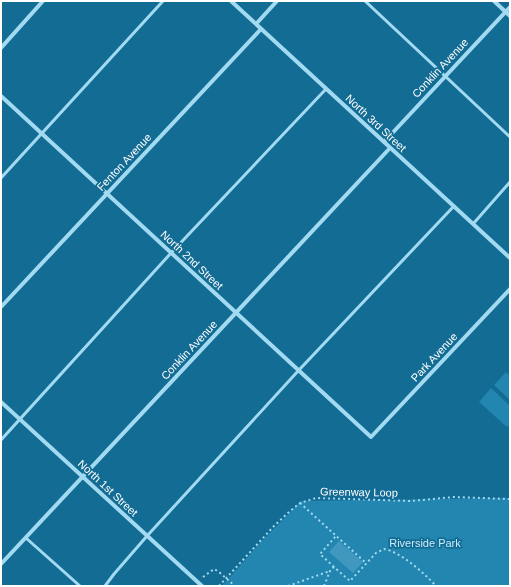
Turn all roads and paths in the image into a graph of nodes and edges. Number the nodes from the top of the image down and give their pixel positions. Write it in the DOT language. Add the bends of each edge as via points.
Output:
graph roads {
  1 [pos="43,1"];
  2 [pos="163,1"];
  3 [pos="231,1"];
  4 [pos="277,1"];
  5 [pos="365,1"];
  6 [pos="494,1"];
  7 [pos="510,7"];
  8 [pos="505,12"];
  9 [pos="510,16"];
  10 [pos="256,24"];
  11 [pos="261,29"];
  12 [pos="1,48"];
  13 [pos="445,76"];
  14 [pos="326,89"];
  15 [pos="1,96"];
  16 [pos="42,134"];
  17 [pos="510,137"];
  18 [pos="384,142"];
  19 [pos="390,148"];
  20 [pos="1,178"];
  21 [pos="510,182"];
  22 [pos="107,194"];
  23 [pos="454,206"];
  24 [pos="473,224"];
  25 [pos="171,253"];
  26 [pos="510,258"];
  27 [pos="510,289"];
  28 [pos="1,307"];
  29 [pos="236,313"];
  30 [pos="299,370"];
  31 [pos="1,402"];
  32 [pos="20,420"];
  33 [pos="371,437"];
  34 [pos="1,440"];
  35 [pos="82,477"];
  36 [pos="510,499"];
  37 [pos="300,503"];
  38 [pos="147,536"];
  39 [pos="336,536"];
  40 [pos="26,538"];
  41 [pos="366,563"];
  42 [pos="1,564"];
  43 [pos="334,567"];
  44 [pos="330,571"];
  45 [pos="226,578"];
  46 [pos="198,582"];
  47 [pos="80,586"];
  48 [pos="106,586"];
  49 [pos="202,586"];
  50 [pos="219,586"];
  51 [pos="235,586"];
  52 [pos="288,586"];
  53 [pos="324,586"];
  54 [pos="436,586"];
  1 -- 12 [label="street"];
  2 -- 16 [label="lane"];
  3 -- 10 [label="street, North 3rd Street"];
  4 -- 10 [label="street"];
  5 -- 13 [label="lane"];
  6 -- 8 [label="street"];
  7 -- 8 [label="street, Conklin Avenue"];
  8 -- 9 [label="street"];
  8 -- 13 [label="street, Conklin Avenue"];
  10 -- 11 [label="street, North 3rd Street"];
  11 -- 14 [label="street, North 3rd Street"];
  11 -- 22 [label="street, Fenton Avenue"];
  13 -- 17 [label="lane"];
  13 -- 18 [label="street, Conklin Avenue"];
  14 -- 18 [label="street, North 3rd Street"];
  14 -- 25 [label="lane"];
  15 -- 16 [label="street, North 2nd Street"];
  16 -- 20 [label="lane"];
  16 -- 22 [label="street, North 2nd Street"];
  18 -- 19 [label="street, North 3rd Street"];
  19 -- 23 [label="street, North 3rd Street"];
  19 -- 29 [label="street, Conklin Avenue"];
  21 -- 24 [label="lane"];
  22 -- 25 [label="street, North 2nd Street"];
  22 -- 28 [label="street, Fenton Avenue"];
  23 -- 24 [label="street, North 3rd Street"];
  23 -- 30 [label="lane"];
  24 -- 26 [label="street, North 3rd Street"];
  25 -- 29 [label="street, North 2nd Street"];
  25 -- 32 [label="lane"];
  27 -- 33 [label="street, Park Avenue"];
  29 -- 30 [label="street, North 2nd Street"];
  29 -- 35 [label="street, Conklin Avenue"];
  30 -- 33 [label="street, North 2nd Street"];
  30 -- 38 [label="lane"];
  31 -- 32 [label="street, North 1st Street"];
  32 -- 34 [label="lane"];
  32 -- 35 [label="street, North 1st Street"];
  35 -- 38 [label="street, North 1st Street"];
  35 -- 40 [label="street, Conklin Avenue"];
  36 -- 37 [label="path, Greenway Loop" via="454,497 411,501 316,498"];
  37 -- 39 [label="path"];
  37 -- 45 [label="path, Greenway Loop" via="274,526"];
  38 -- 46 [label="street, North 1st Street"];
  38 -- 48 [label="lane"];
  39 -- 41 [label="path"];
  39 -- 43 [label="path" via="320,554"];
  40 -- 42 [label="street, Conklin Avenue"];
  40 -- 47 [label="lane"];
  41 -- 43 [label="path" via="350,581"];
  41 -- 54 [label="path" via="380,550 388,550 418,569"];
  43 -- 44 [label="path"];
  44 -- 52 [label="path"];
  44 -- 53 [label="path"];
  45 -- 46 [label="path" via="214,569"];
  45 -- 50 [label="path, Greenway Loop"];
  45 -- 51 [label="path"];
  46 -- 49 [label="street, North 1st Street"];
}
